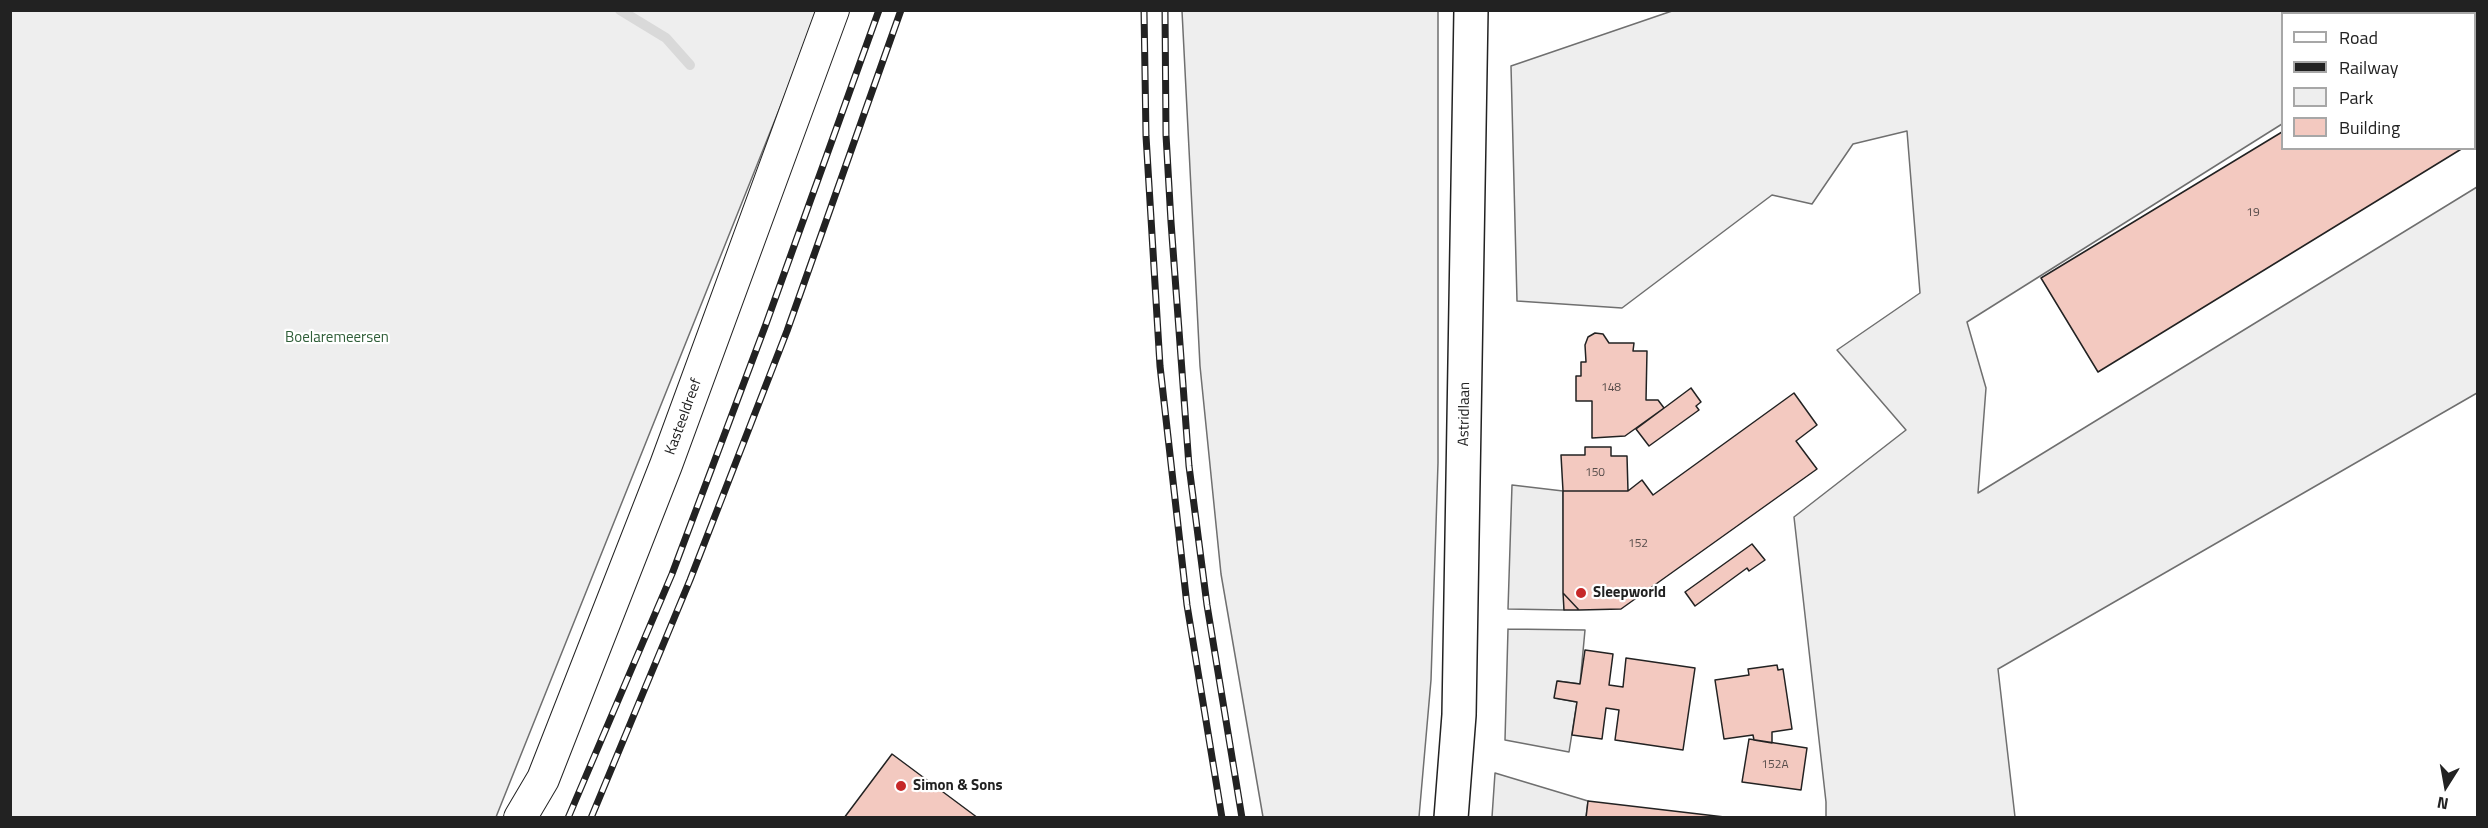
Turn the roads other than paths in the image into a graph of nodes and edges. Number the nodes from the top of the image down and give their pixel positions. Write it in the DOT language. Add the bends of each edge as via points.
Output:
graph roads {
  1 [pos="833,10"];
  2 [pos="1471,10"];
  3 [pos="520,818"];
  4 [pos="1450,818"];
  1 -- 3 [label="street, Kasteeldreef" via="666,465 543,779"];
  2 -- 4 [label="main road, Astridlaan" via="1459,715"];
}
